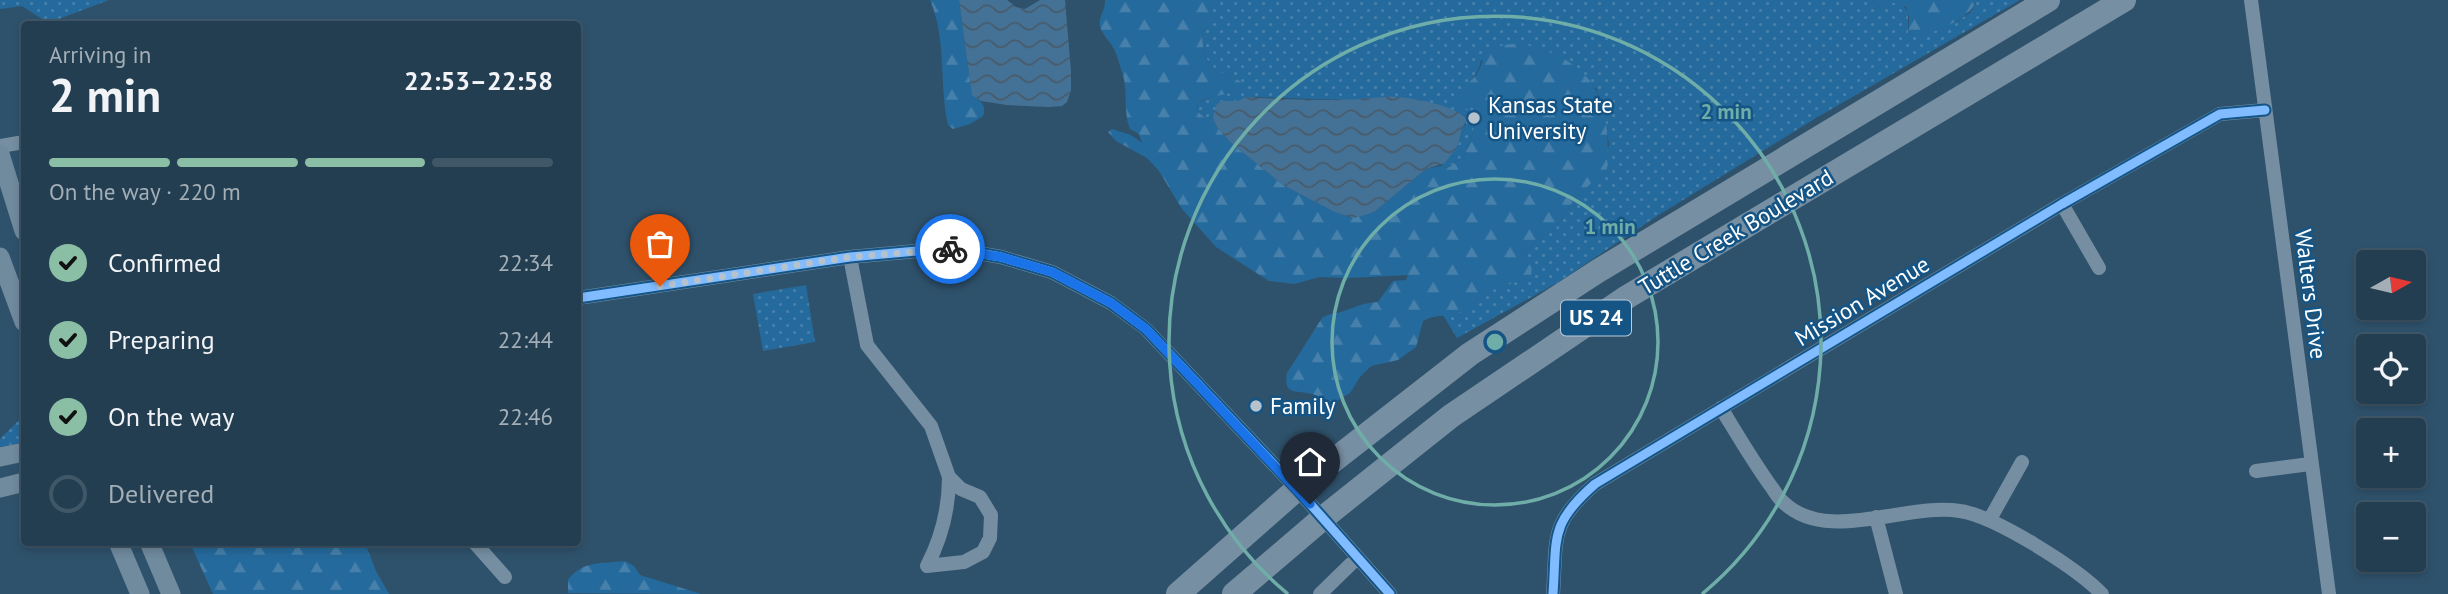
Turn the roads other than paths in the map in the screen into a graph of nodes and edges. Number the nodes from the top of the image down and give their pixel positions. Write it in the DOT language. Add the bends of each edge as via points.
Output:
graph roads {
  1 [pos="2048,0"];
  2 [pos="2124,0"];
  3 [pos="2251,0"];
  4 [pos="2265,110"];
  5 [pos="21,142"];
  6 [pos="0,146"];
  7 [pos="0,154"];
  8 [pos="2062,204"];
  9 [pos="21,221"];
  10 [pos="0,257"];
  11 [pos="850,257"];
  12 [pos="2099,268"];
  13 [pos="581,298"];
  14 [pos="21,314"];
  15 [pos="1721,408"];
  16 [pos="21,453"];
  17 [pos="0,457"];
  18 [pos="2022,462"];
  19 [pos="2310,464"];
  20 [pos="2256,471"];
  21 [pos="949,477"];
  22 [pos="21,483"];
  23 [pos="0,488"];
  24 [pos="1297,489"];
  25 [pos="1876,517"];
  26 [pos="1323,518"];
  27 [pos="1990,519"];
  28 [pos="120,546"];
  29 [pos="151,546"];
  30 [pos="478,546"];
  31 [pos="1357,558"];
  32 [pos="505,577"];
  33 [pos="140,594"];
  34 [pos="171,594"];
  35 [pos="1178,594"];
  36 [pos="1234,594"];
  37 [pos="1320,594"];
  38 [pos="1390,594"];
  39 [pos="1553,594"];
  40 [pos="1896,594"];
  41 [pos="2102,594"];
  42 [pos="2329,594"];
  1 -- 24 [label="highway, Tuttle Creek Boulevard / US 24" via="1598,271 1471,354"];
  2 -- 26 [label="highway, Tuttle Creek Boulevard / US 24" via="1627,297 1451,415"];
  3 -- 4 [label="street, Walters Drive"];
  4 -- 8 [label="street, Mission Avenue" via="2220,114"];
  4 -- 19 [label="street, Walters Drive"];
  5 -- 6 [label="street"];
  7 -- 9 [label="main road"];
  8 -- 12 [label="street"];
  8 -- 15 [label="street, Mission Avenue"];
  10 -- 14 [label="main road"];
  11 -- 13 [label="street"];
  11 -- 21 [label="street" via="867,345 931,426"];
  11 -- 24 [label="street" via="950,248 1052,272 1111,303 1146,329"];
  15 -- 25 [label="street" via="1783,503 1810,519 1839,522"];
  15 -- 39 [label="street, Mission Avenue" via="1594,484 1575,501 1556,535"];
  16 -- 17 [label="main road"];
  18 -- 27 [label="street"];
  19 -- 20 [label="street"];
  19 -- 42 [label="street, Walters Drive"];
  21 -- 21 [label="street" via="986,507 991,515 989,540 983,552 964,562 927,566 944,524"];
  22 -- 23 [label="main road"];
  24 -- 26 [label="street"];
  24 -- 35 [label="highway, Tuttle Creek Boulevard / US 24"];
  25 -- 27 [label="street" via="1959,510"];
  25 -- 40 [label="street"];
  26 -- 31 [label="street"];
  26 -- 36 [label="highway, Tuttle Creek Boulevard / US 24"];
  27 -- 41 [label="street" via="2061,562"];
  28 -- 33 [label="main road"];
  29 -- 34 [label="main road"];
  30 -- 32 [label="street"];
  31 -- 37 [label="street"];
  31 -- 38 [label="street"];
}
